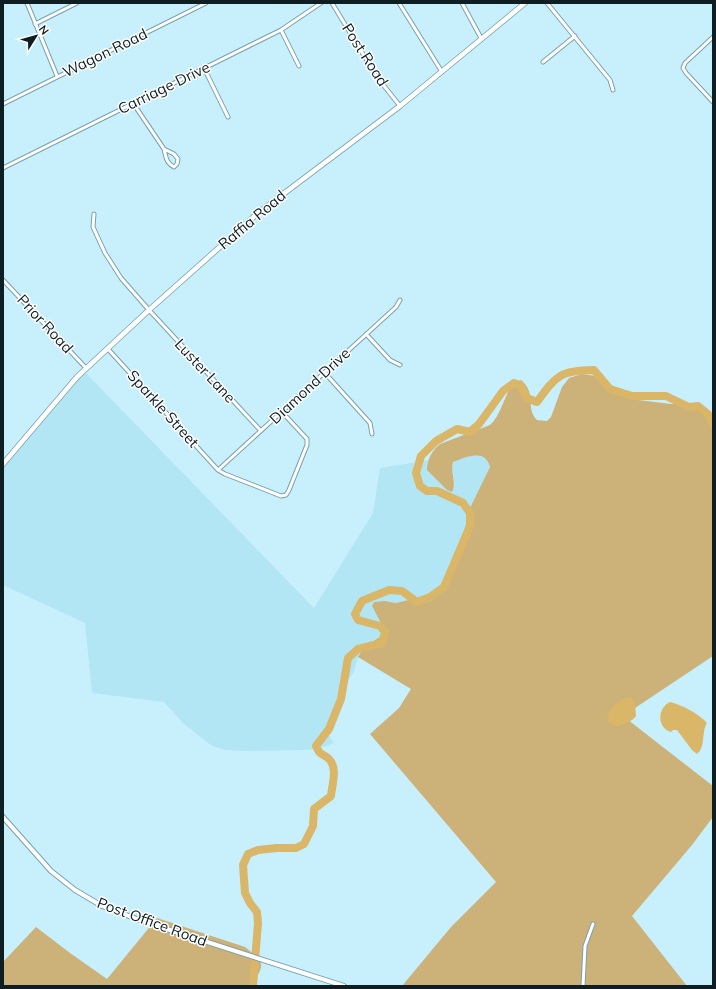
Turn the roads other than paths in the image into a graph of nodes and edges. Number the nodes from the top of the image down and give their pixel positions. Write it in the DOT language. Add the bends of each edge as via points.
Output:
graph roads {
  1 [pos="26,3"];
  2 [pos="77,3"];
  3 [pos="206,3"];
  4 [pos="321,3"];
  5 [pos="332,3"];
  6 [pos="399,3"];
  7 [pos="462,3"];
  8 [pos="525,3"];
  9 [pos="547,3"];
  10 [pos="35,24"];
  11 [pos="281,30"];
  12 [pos="575,36"];
  13 [pos="713,37"];
  14 [pos="481,38"];
  15 [pos="543,62"];
  16 [pos="299,66"];
  17 [pos="204,68"];
  18 [pos="442,72"];
  19 [pos="57,76"];
  20 [pos="613,90"];
  21 [pos="713,102"];
  22 [pos="133,103"];
  23 [pos="3,104"];
  24 [pos="400,106"];
  25 [pos="228,117"];
  26 [pos="164,149"];
  27 [pos="3,168"];
  28 [pos="94,214"];
  29 [pos="3,280"];
  30 [pos="400,300"];
  31 [pos="149,310"];
  32 [pos="366,334"];
  33 [pos="108,349"];
  34 [pos="400,365"];
  35 [pos="86,368"];
  36 [pos="324,372"];
  37 [pos="282,412"];
  38 [pos="261,431"];
  39 [pos="372,434"];
  40 [pos="3,464"];
  41 [pos="218,470"];
  42 [pos="3,817"];
  43 [pos="594,924"];
  44 [pos="344,986"];
  45 [pos="582,986"];
  1 -- 10 [label="street"];
  2 -- 10 [label="street"];
  3 -- 19 [label="street, Wagon Road"];
  4 -- 11 [label="street, Carriage Drive"];
  5 -- 24 [label="street, Post Road" via="377,77"];
  6 -- 18 [label="street"];
  7 -- 14 [label="street"];
  8 -- 14 [label="main road, Raffia Road"];
  9 -- 12 [label="street"];
  10 -- 19 [label="street"];
  11 -- 16 [label="street"];
  11 -- 17 [label="street, Carriage Drive"];
  12 -- 15 [label="street"];
  12 -- 20 [label="street" via="610,80"];
  13 -- 21 [label="street" via="685,63 683,68"];
  14 -- 18 [label="main road, Raffia Road"];
  17 -- 22 [label="street, Carriage Drive"];
  17 -- 25 [label="street"];
  18 -- 24 [label="main road, Raffia Road"];
  19 -- 23 [label="street, Wagon Road"];
  22 -- 26 [label="street"];
  22 -- 27 [label="street, Carriage Drive"];
  24 -- 31 [label="main road, Raffia Road" via="258,213"];
  26 -- 26 [label="street" via="169,165 174,167 178,159"];
  28 -- 31 [label="street, Luster Lane" via="93,227 105,253 121,278"];
  29 -- 35 [label="street, Prior Road"];
  30 -- 32 [label="street, Diamond Drive" via="396,307"];
  31 -- 33 [label="main road, Raffia Road"];
  31 -- 38 [label="street, Luster Lane"];
  32 -- 34 [label="street" via="390,360"];
  32 -- 36 [label="street, Diamond Drive"];
  33 -- 35 [label="main road, Raffia Road"];
  33 -- 41 [label="street, Sparkle Street"];
  35 -- 40 [label="main road, Raffia Road"];
  36 -- 37 [label="street, Diamond Drive"];
  36 -- 39 [label="street" via="370,423"];
  37 -- 38 [label="street, Diamond Drive"];
  37 -- 41 [label="street" via="307,439 307,445 286,495 281,496"];
  38 -- 41 [label="street, Diamond Drive"];
  42 -- 44 [label="street, Post Office Road" via="51,871 83,896 102,906"];
  43 -- 45 [label="street" via="585,946"];
}
